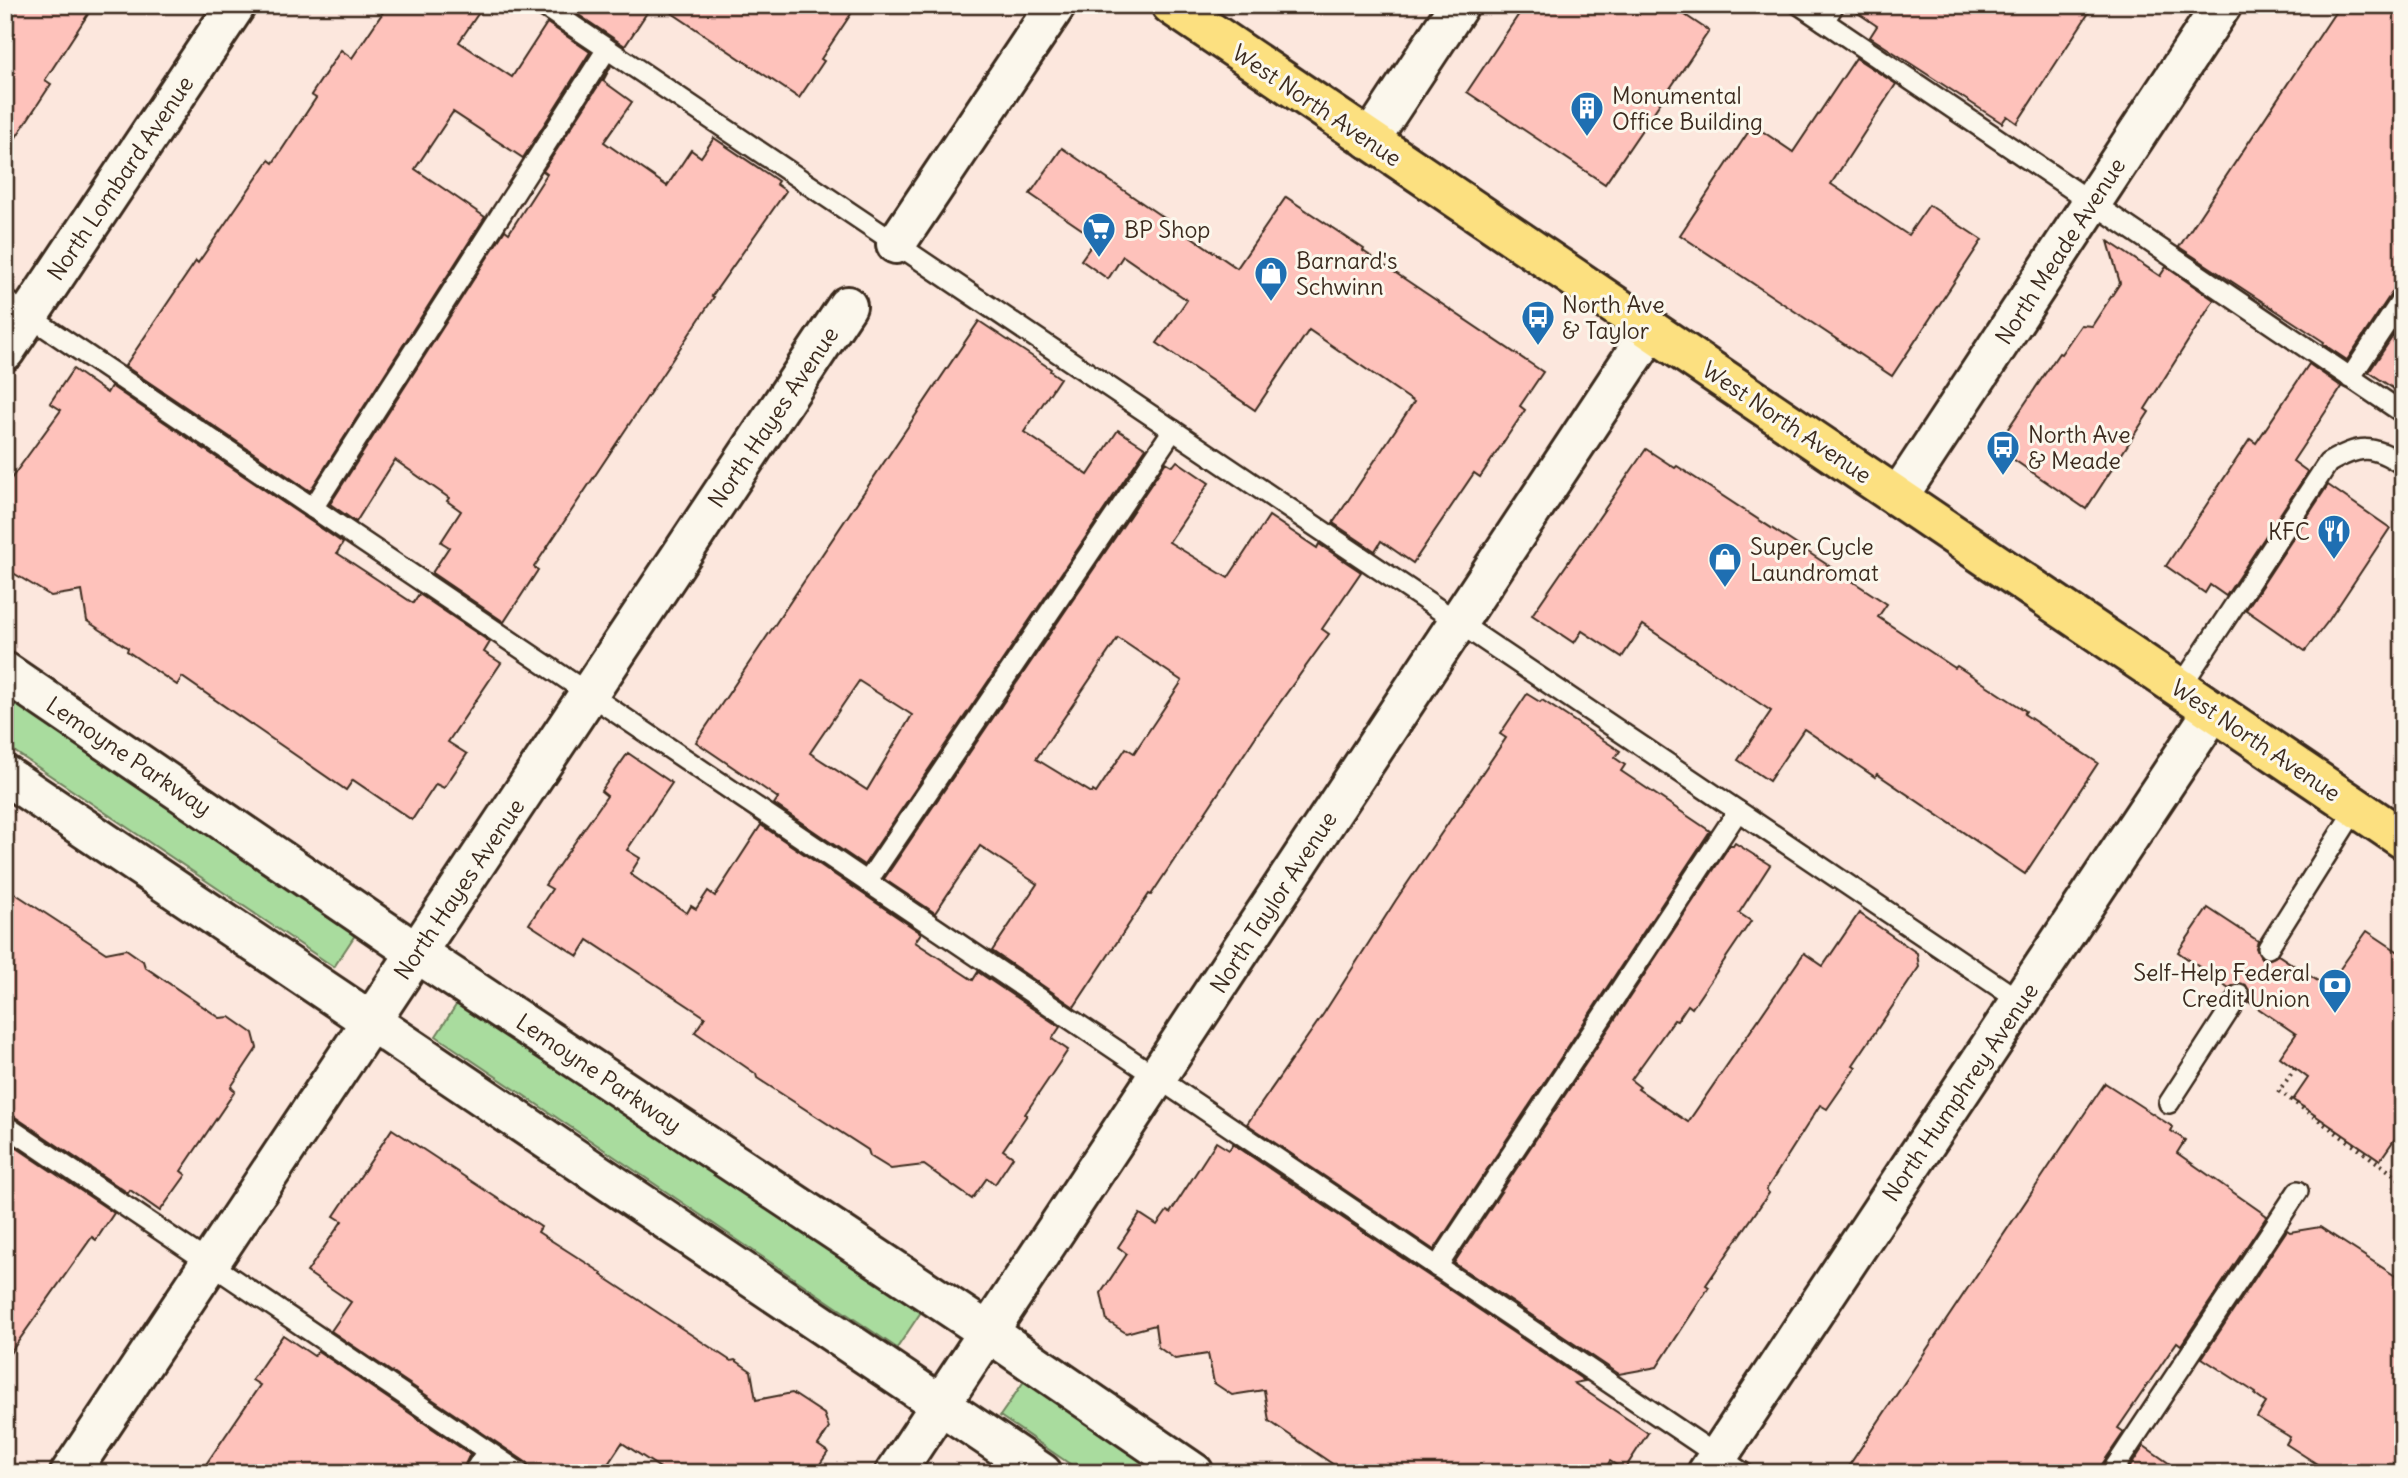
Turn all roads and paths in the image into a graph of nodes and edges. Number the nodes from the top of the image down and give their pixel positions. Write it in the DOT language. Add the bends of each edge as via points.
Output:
graph roads {
  1 [pos="236,5"];
  2 [pos="542,5"];
  3 [pos="1056,5"];
  4 [pos="1171,5"];
  5 [pos="1459,5"];
  6 [pos="1800,5"];
  7 [pos="2222,5"];
  8 [pos="1829,13"];
  9 [pos="607,49"];
  10 [pos="1370,140"];
  11 [pos="2092,202"];
  12 [pos="896,244"];
  13 [pos="2403,298"];
  14 [pos="847,306"];
  15 [pos="17,308"];
  16 [pos="1651,330"];
  17 [pos="5,351"];
  18 [pos="2350,378"];
  19 [pos="2403,413"];
  20 [pos="1173,430"];
  21 [pos="2403,465"];
  22 [pos="1898,497"];
  23 [pos="313,508"];
  24 [pos="1458,622"];
  25 [pos="5,672"];
  26 [pos="2179,688"];
  27 [pos="589,694"];
  28 [pos="2213,711"];
  29 [pos="5,775"];
  30 [pos="2356,808"];
  31 [pos="1738,811"];
  32 [pos="2403,839"];
  33 [pos="867,882"];
  34 [pos="2268,948"];
  35 [pos="417,953"];
  36 [pos="2239,995"];
  37 [pos="2020,1001"];
  38 [pos="371,1021"];
  39 [pos="2295,1068"];
  40 [pos="1157,1077"];
  41 [pos="2169,1103"];
  42 [pos="5,1125"];
  43 [pos="2403,1181"];
  44 [pos="2298,1191"];
  45 [pos="210,1264"];
  46 [pos="1437,1267"];
  47 [pos="988,1332"];
  48 [pos="939,1405"];
  49 [pos="487,1451"];
  50 [pos="1723,1467"];
  51 [pos="70,1473"];
  52 [pos="473,1473"];
  53 [pos="520,1473"];
  54 [pos="895,1473"];
  55 [pos="1042,1473"];
  56 [pos="1194,1473"];
  57 [pos="2111,1473"];
  1 -- 15 [label="street, North Lombard Avenue"];
  2 -- 9 [label="lane"];
  3 -- 12 [label="street"];
  4 -- 10 [label="main road, West North Avenue"];
  5 -- 10 [label="street"];
  6 -- 8 [label="lane"];
  7 -- 11 [label="street, North Meade Avenue"];
  8 -- 11 [label="lane"];
  9 -- 12 [label="lane"];
  9 -- 23 [label="lane"];
  10 -- 16 [label="main road, West North Avenue"];
  11 -- 18 [label="lane"];
  11 -- 22 [label="street, North Meade Avenue"];
  12 -- 20 [label="lane"];
  13 -- 18 [label="lane"];
  14 -- 27 [label="street, North Hayes Avenue"];
  15 -- 17 [label="street, North Lombard Avenue"];
  15 -- 23 [label="lane"];
  16 -- 22 [label="main road, West North Avenue"];
  16 -- 24 [label="street, North Taylor Avenue"];
  18 -- 19 [label="lane"];
  20 -- 24 [label="lane"];
  20 -- 33 [label="lane"];
  21 -- 26 [label="lane" via="2383,452 2353,449 2328,463"];
  22 -- 26 [label="main road, West North Avenue"];
  23 -- 27 [label="lane"];
  24 -- 31 [label="lane"];
  24 -- 40 [label="street, North Taylor Avenue"];
  25 -- 35 [label="street, Lemoyne Parkway"];
  26 -- 28 [label="main road, West North Avenue"];
  27 -- 33 [label="lane"];
  27 -- 35 [label="street, North Hayes Avenue"];
  28 -- 30 [label="main road, West North Avenue"];
  28 -- 37 [label="street, North Humphrey Avenue"];
  29 -- 38 [label="street"];
  30 -- 32 [label="main road, West North Avenue"];
  30 -- 34 [label="lane"];
  31 -- 37 [label="lane"];
  31 -- 46 [label="lane"];
  33 -- 40 [label="lane"];
  35 -- 38 [label="street, North Hayes Avenue"];
  35 -- 47 [label="street, Lemoyne Parkway"];
  36 -- 41 [label="lane"];
  37 -- 50 [label="street, North Humphrey Avenue"];
  38 -- 45 [label="street, North Hayes Avenue"];
  38 -- 48 [label="street"];
  39 -- 43 [label="path" via="2279,1091"];
  40 -- 46 [label="lane"];
  40 -- 47 [label="street, North Taylor Avenue"];
  42 -- 45 [label="lane"];
  44 -- 57 [label="lane"];
  45 -- 49 [label="lane"];
  45 -- 51 [label="street, North Hayes Avenue"];
  46 -- 50 [label="lane"];
  47 -- 48 [label="street, North Taylor Avenue"];
  47 -- 56 [label="street, Lemoyne Parkway"];
  48 -- 54 [label="street, North Taylor Avenue"];
  48 -- 55 [label="street"];
  49 -- 52 [label="lane"];
  49 -- 53 [label="lane"];
}
